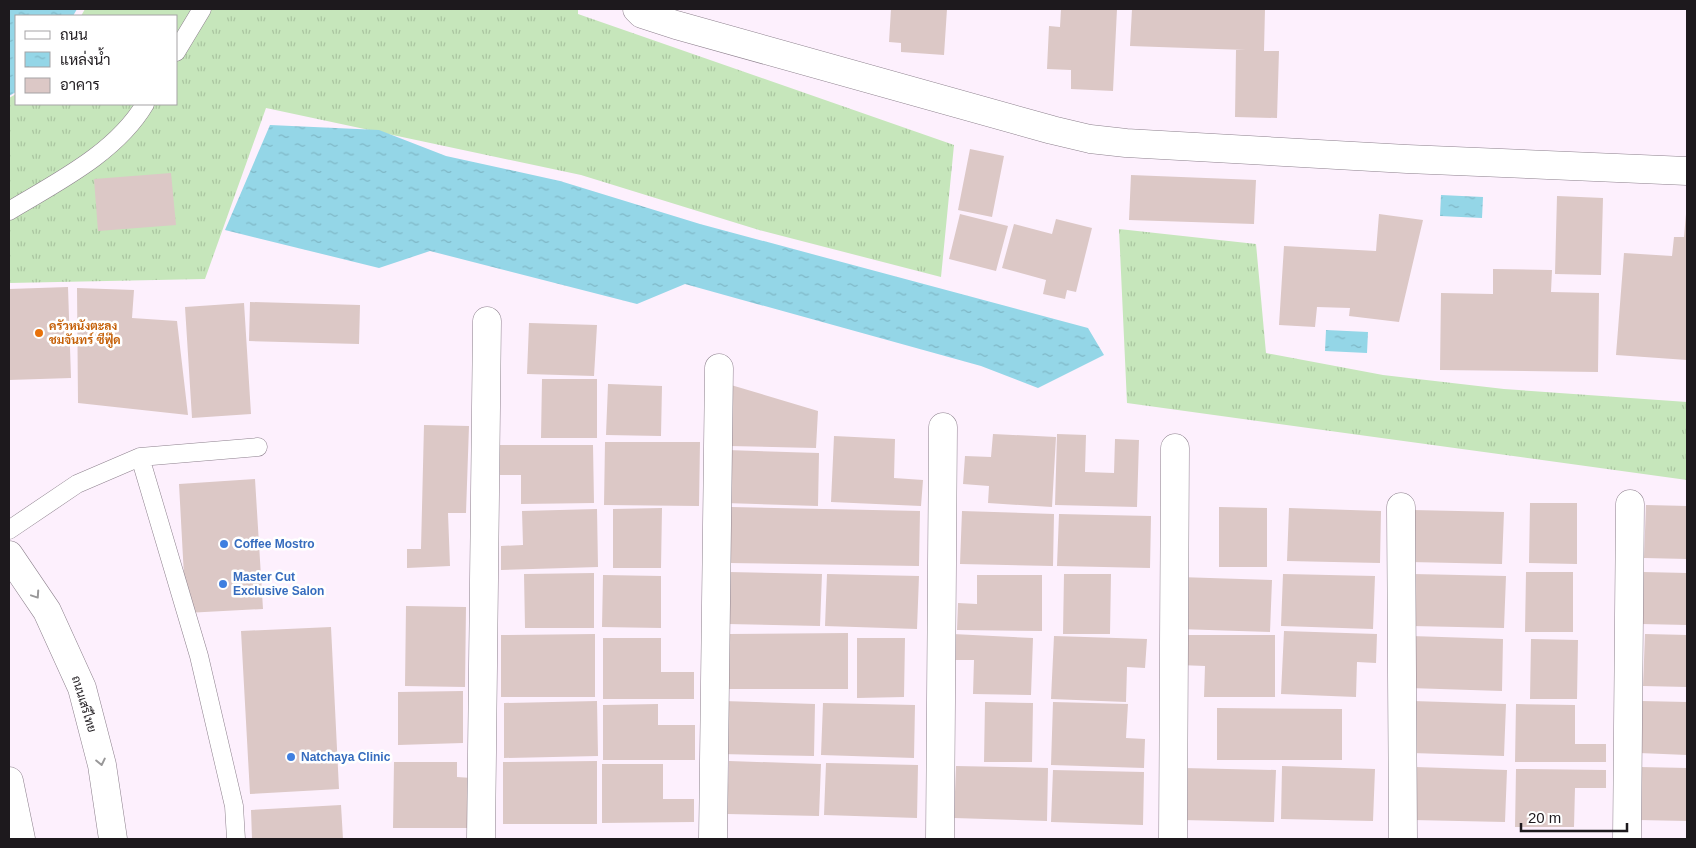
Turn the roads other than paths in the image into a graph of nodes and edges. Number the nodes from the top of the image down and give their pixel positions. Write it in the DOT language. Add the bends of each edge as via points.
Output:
graph roads {
  1 [pos="202,9"];
  2 [pos="637,9"];
  3 [pos="178,49"];
  4 [pos="145,105"];
  5 [pos="1687,172"];
  6 [pos="9,211"];
  7 [pos="487,322"];
  8 [pos="719,368"];
  9 [pos="943,427"];
  10 [pos="258,447"];
  11 [pos="1175,448"];
  12 [pos="140,457"];
  13 [pos="1630,504"];
  14 [pos="1401,507"];
  15 [pos="9,530"];
  16 [pos="9,554"];
  17 [pos="9,781"];
  18 [pos="21,839"];
  19 [pos="113,839"];
  20 [pos="236,839"];
  21 [pos="481,839"];
  22 [pos="713,839"];
  23 [pos="940,839"];
  24 [pos="1173,839"];
  25 [pos="1403,839"];
  26 [pos="1627,839"];
  1 -- 3 [label="lane"];
  2 -- 5 [label="street" via="642,14 676,26 1090,139 1397,159"];
  4 -- 6 [label="lane" via="102,153"];
  7 -- 21 [label="street"];
  8 -- 22 [label="street"];
  9 -- 23 [label="street"];
  10 -- 12 [label="lane"];
  11 -- 24 [label="street"];
  12 -- 15 [label="lane" via="77,484"];
  12 -- 20 [label="lane" via="199,656 234,806"];
  13 -- 26 [label="street"];
  14 -- 25 [label="street"];
  16 -- 19 [label="street, ถนนเสรีไทย, one-way" via="47,611 82,688 102,764"];
  17 -- 18 [label="street"];
}
